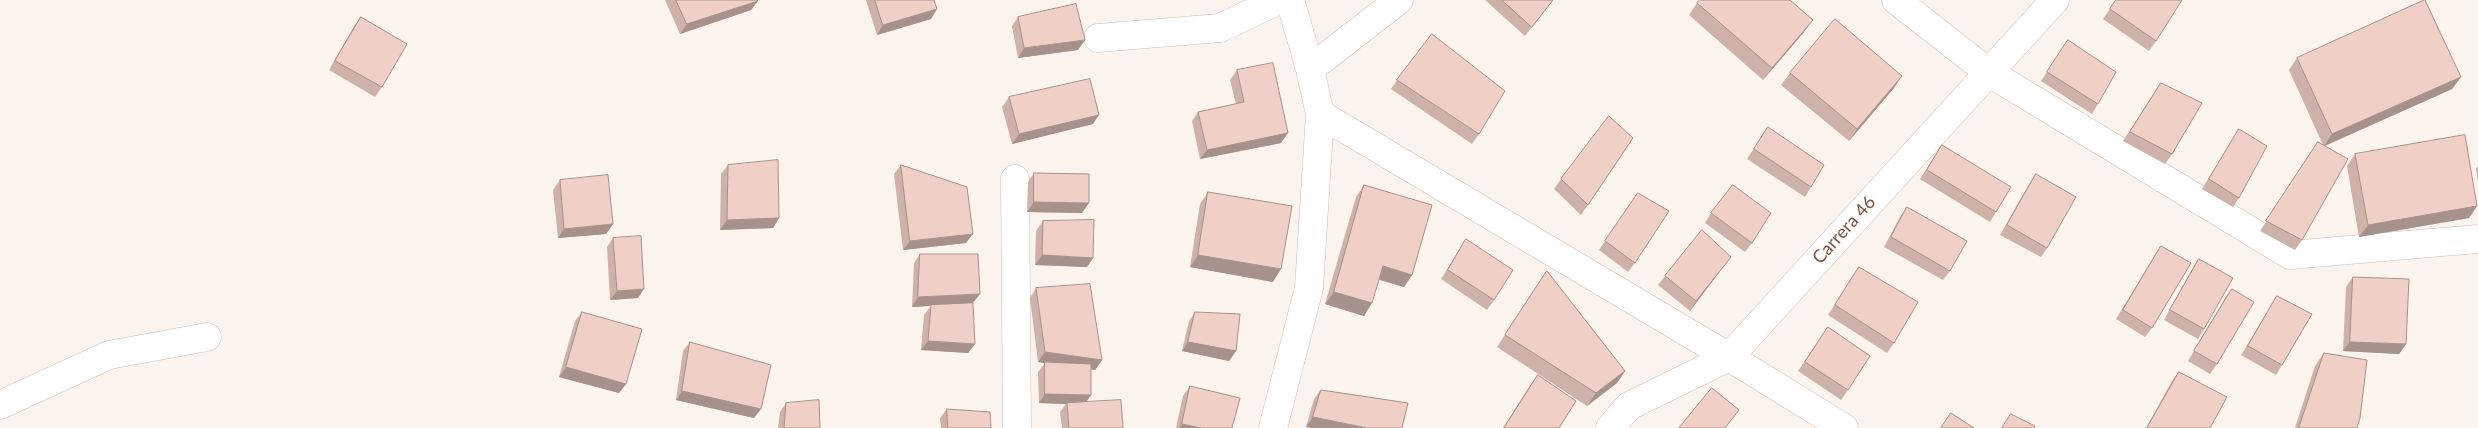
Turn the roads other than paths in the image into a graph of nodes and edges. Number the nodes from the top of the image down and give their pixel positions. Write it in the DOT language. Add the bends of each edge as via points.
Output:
graph roads {
  1 [pos="1279,0"];
  2 [pos="1290,0"];
  3 [pos="1399,0"];
  4 [pos="1896,0"];
  5 [pos="2055,0"];
  6 [pos="1098,38"];
  7 [pos="1310,69"];
  8 [pos="1988,72"];
  9 [pos="1320,114"];
  10 [pos="1015,179"];
  11 [pos="2478,239"];
  12 [pos="207,337"];
  13 [pos="1729,356"];
  14 [pos="0,406"];
  15 [pos="1017,428"];
  16 [pos="1273,428"];
  17 [pos="1610,428"];
  18 [pos="1844,428"];
  1 -- 6 [label="street" via="1220,28"];
  2 -- 7 [label="street"];
  3 -- 7 [label="street"];
  4 -- 8 [label="street"];
  5 -- 8 [label="street, Carrera 46"];
  7 -- 9 [label="street"];
  8 -- 11 [label="street" via="2290,255"];
  8 -- 13 [label="street, Carrera 46"];
  9 -- 13 [label="street"];
  9 -- 16 [label="street" via="1309,288"];
  10 -- 15 [label="street"];
  12 -- 14 [label="street" via="109,355"];
  13 -- 17 [label="street, Carrera 46" via="1629,406"];
  13 -- 18 [label="street"];
}
